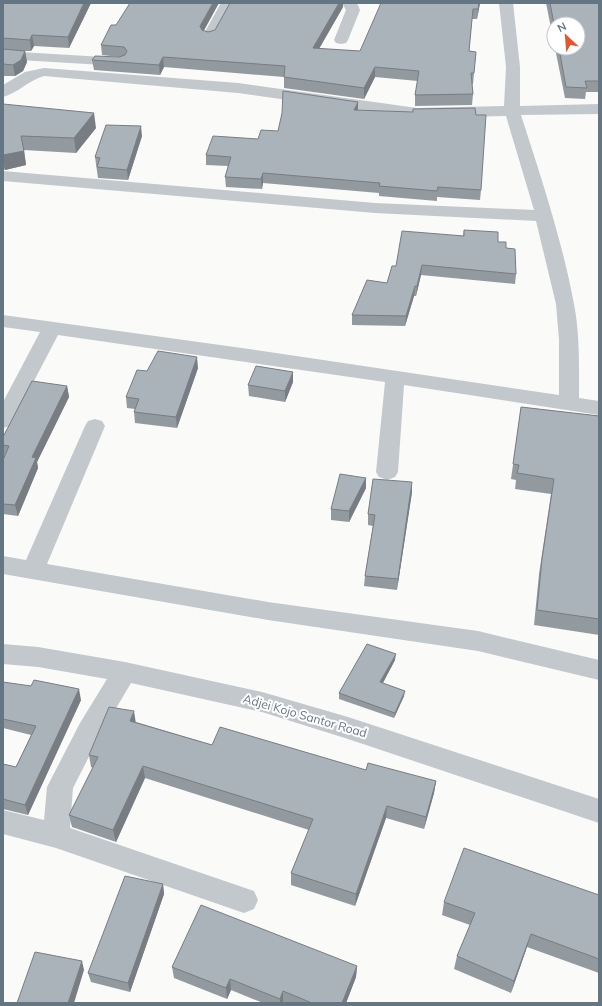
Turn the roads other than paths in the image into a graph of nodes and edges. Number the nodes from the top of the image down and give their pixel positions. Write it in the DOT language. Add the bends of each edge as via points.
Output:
graph roads {
  1 [pos="228,3"];
  2 [pos="349,3"];
  3 [pos="506,3"];
  4 [pos="209,37"];
  5 [pos="341,40"];
  6 [pos="3,54"];
  7 [pos="120,62"];
  8 [pos="3,92"];
  9 [pos="599,110"];
  10 [pos="512,112"];
  11 [pos="3,176"];
  12 [pos="544,216"];
  13 [pos="3,321"];
  14 [pos="52,327"];
  15 [pos="394,378"];
  16 [pos="570,403"];
  17 [pos="599,408"];
  18 [pos="3,421"];
  19 [pos="95,426"];
  20 [pos="388,472"];
  21 [pos="3,565"];
  22 [pos="33,570"];
  23 [pos="3,654"];
  24 [pos="599,670"];
  25 [pos="126,672"];
  26 [pos="599,811"];
  27 [pos="3,822"];
  28 [pos="56,836"];
  29 [pos="244,900"];
  1 -- 4 [label="street"];
  2 -- 5 [label="street" via="353,10"];
  3 -- 10 [label="street" via="512,66"];
  6 -- 7 [label="street"];
  8 -- 10 [label="street" via="30,75 44,72 238,88 417,113"];
  9 -- 10 [label="street"];
  10 -- 12 [label="street"];
  11 -- 12 [label="street" via="273,201"];
  12 -- 16 [label="street" via="565,304 569,340"];
  13 -- 14 [label="street"];
  14 -- 15 [label="street"];
  14 -- 18 [label="street"];
  15 -- 16 [label="street"];
  15 -- 20 [label="street"];
  16 -- 17 [label="street"];
  19 -- 22 [label="street"];
  21 -- 22 [label="street"];
  22 -- 24 [label="street" via="268,611 478,641"];
  23 -- 25 [label="street, Adjei Kojo Santor Road" via="38,657"];
  25 -- 26 [label="street, Adjei Kojo Santor Road" via="269,704"];
  25 -- 28 [label="street" via="89,731 60,787"];
  27 -- 28 [label="street"];
  28 -- 29 [label="street"];
}
